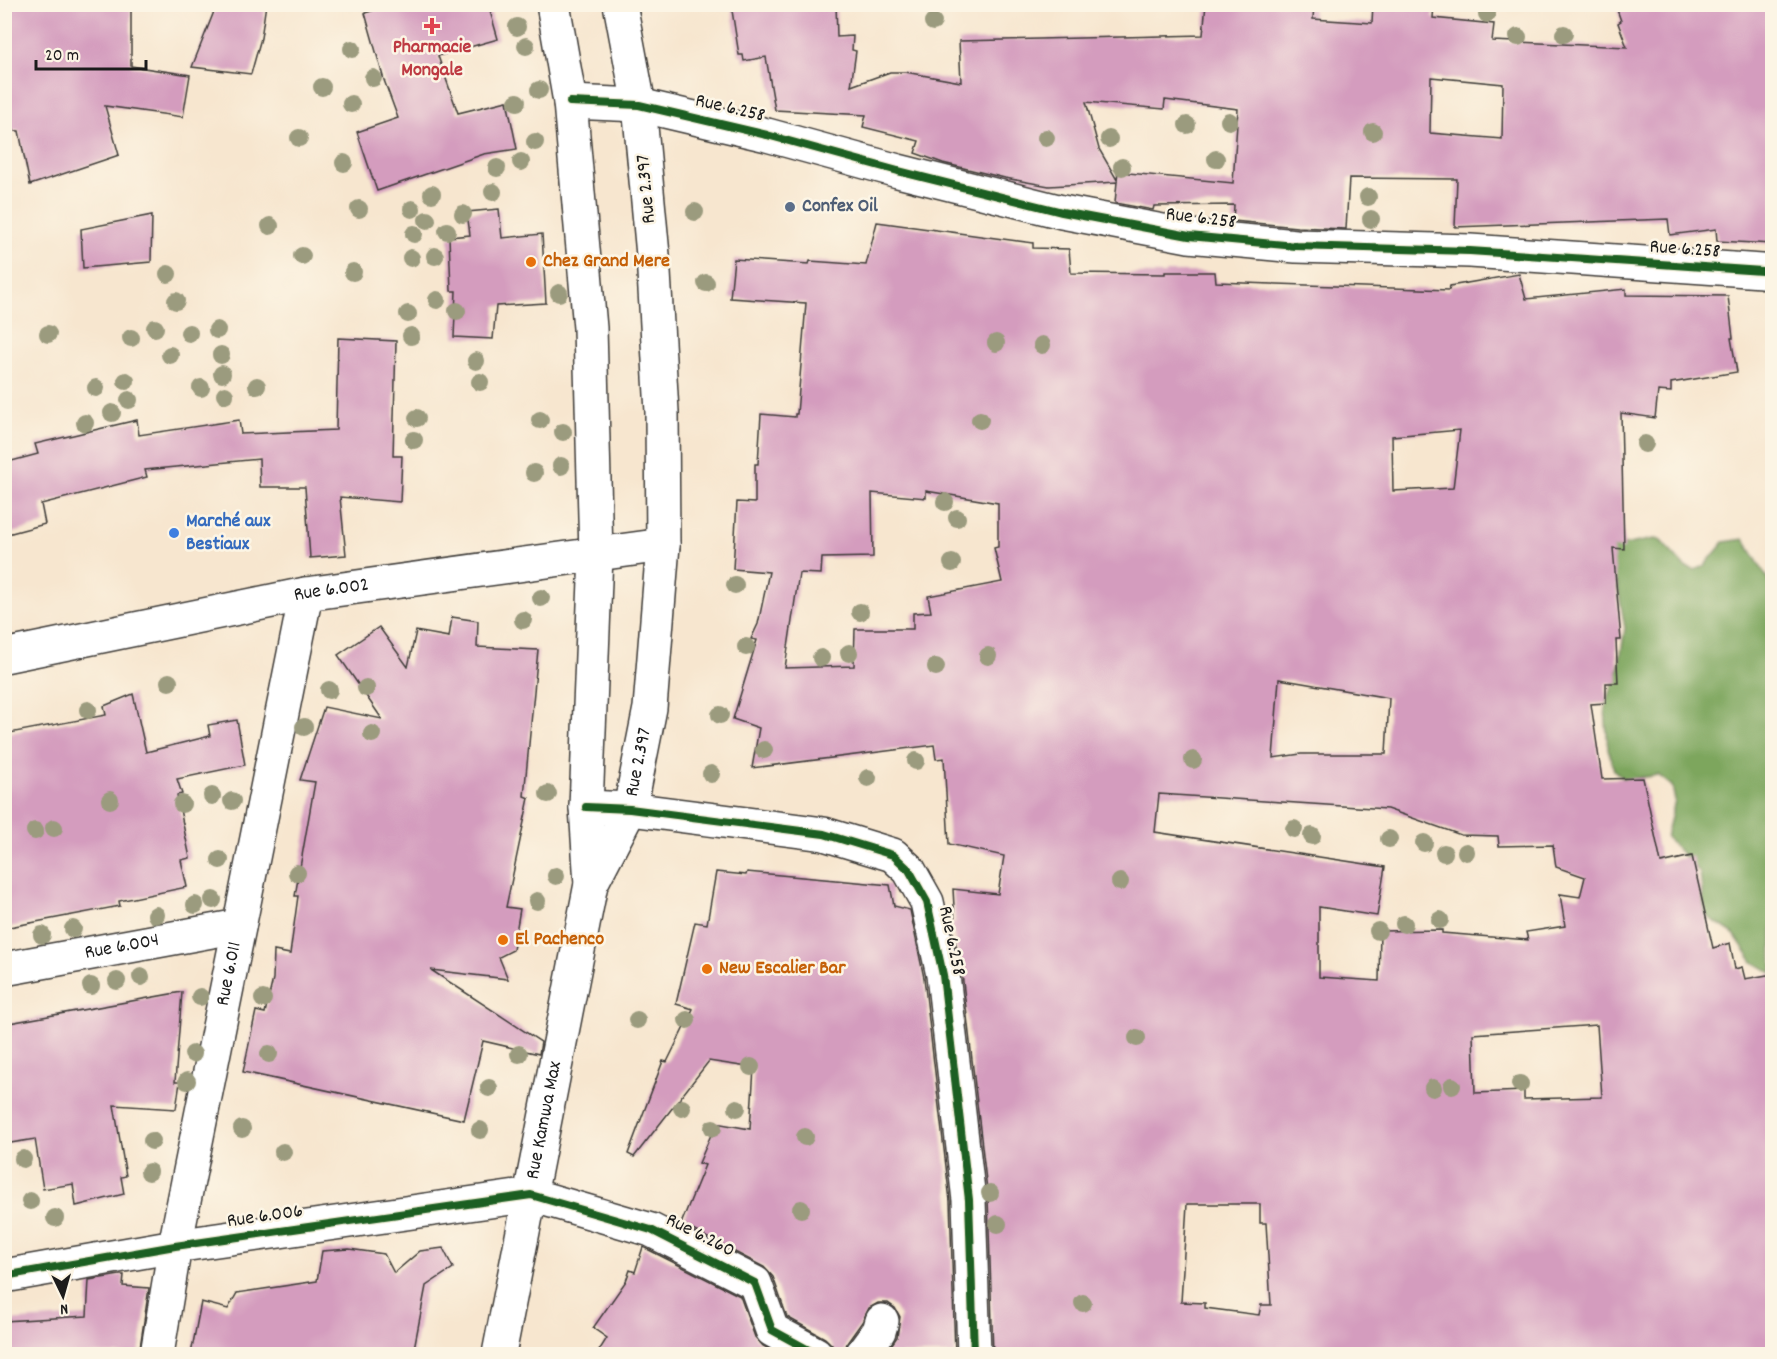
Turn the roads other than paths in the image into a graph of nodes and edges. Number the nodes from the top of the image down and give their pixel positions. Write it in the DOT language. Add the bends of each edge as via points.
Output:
graph roads {
  1 [pos="553,4"];
  2 [pos="620,4"];
  3 [pos="570,102"];
  4 [pos="639,105"];
  5 [pos="1773,274"];
  6 [pos="663,545"];
  7 [pos="596,555"];
  8 [pos="306,594"];
  9 [pos="4,656"];
  10 [pos="586,807"];
  11 [pos="630,809"];
  12 [pos="591,884"];
  13 [pos="239,926"];
  14 [pos="4,969"];
  15 [pos="531,1195"];
  16 [pos="175,1246"];
  17 [pos="4,1276"];
  18 [pos="882,1321"];
  19 [pos="157,1354"];
  20 [pos="499,1354"];
  21 [pos="816,1354"];
  22 [pos="862,1354"];
  23 [pos="974,1354"];
  1 -- 3 [label="street"];
  2 -- 4 [label="street, Rue 2.397"];
  3 -- 4 [label="street, Rue 6.258"];
  3 -- 7 [label="street" via="590,328"];
  4 -- 5 [label="street, Rue 6.258" via="1062,212 1189,236 1296,246 1470,251"];
  4 -- 6 [label="street, Rue 2.397" via="661,401"];
  6 -- 7 [label="street, Rue 6.002"];
  6 -- 11 [label="street, Rue 2.397" via="650,708"];
  7 -- 8 [label="street, Rue 6.002"];
  7 -- 10 [label="street"];
  8 -- 9 [label="street, Rue 6.002"];
  8 -- 13 [label="street, Rue 6.011"];
  10 -- 11 [label="street, Rue 6.258"];
  10 -- 12 [label="street"];
  11 -- 12 [label="street, Rue 2.397"];
  11 -- 23 [label="street, Rue 6.258" via="824,834 893,855 909,870 927,902 943,975 969,1200"];
  12 -- 15 [label="street, Rue Kamwa Max"];
  13 -- 14 [label="street, Rue 6.004"];
  13 -- 16 [label="street, Rue 6.011"];
  15 -- 16 [label="street, Rue 6.006"];
  15 -- 20 [label="street, Rue Kamwa Max"];
  15 -- 21 [label="street, Rue 6.260" via="651,1230 755,1282 772,1330"];
  16 -- 17 [label="street, Rue 6.006"];
  16 -- 19 [label="street, Rue 6.011"];
  18 -- 22 [label="street"];
}
